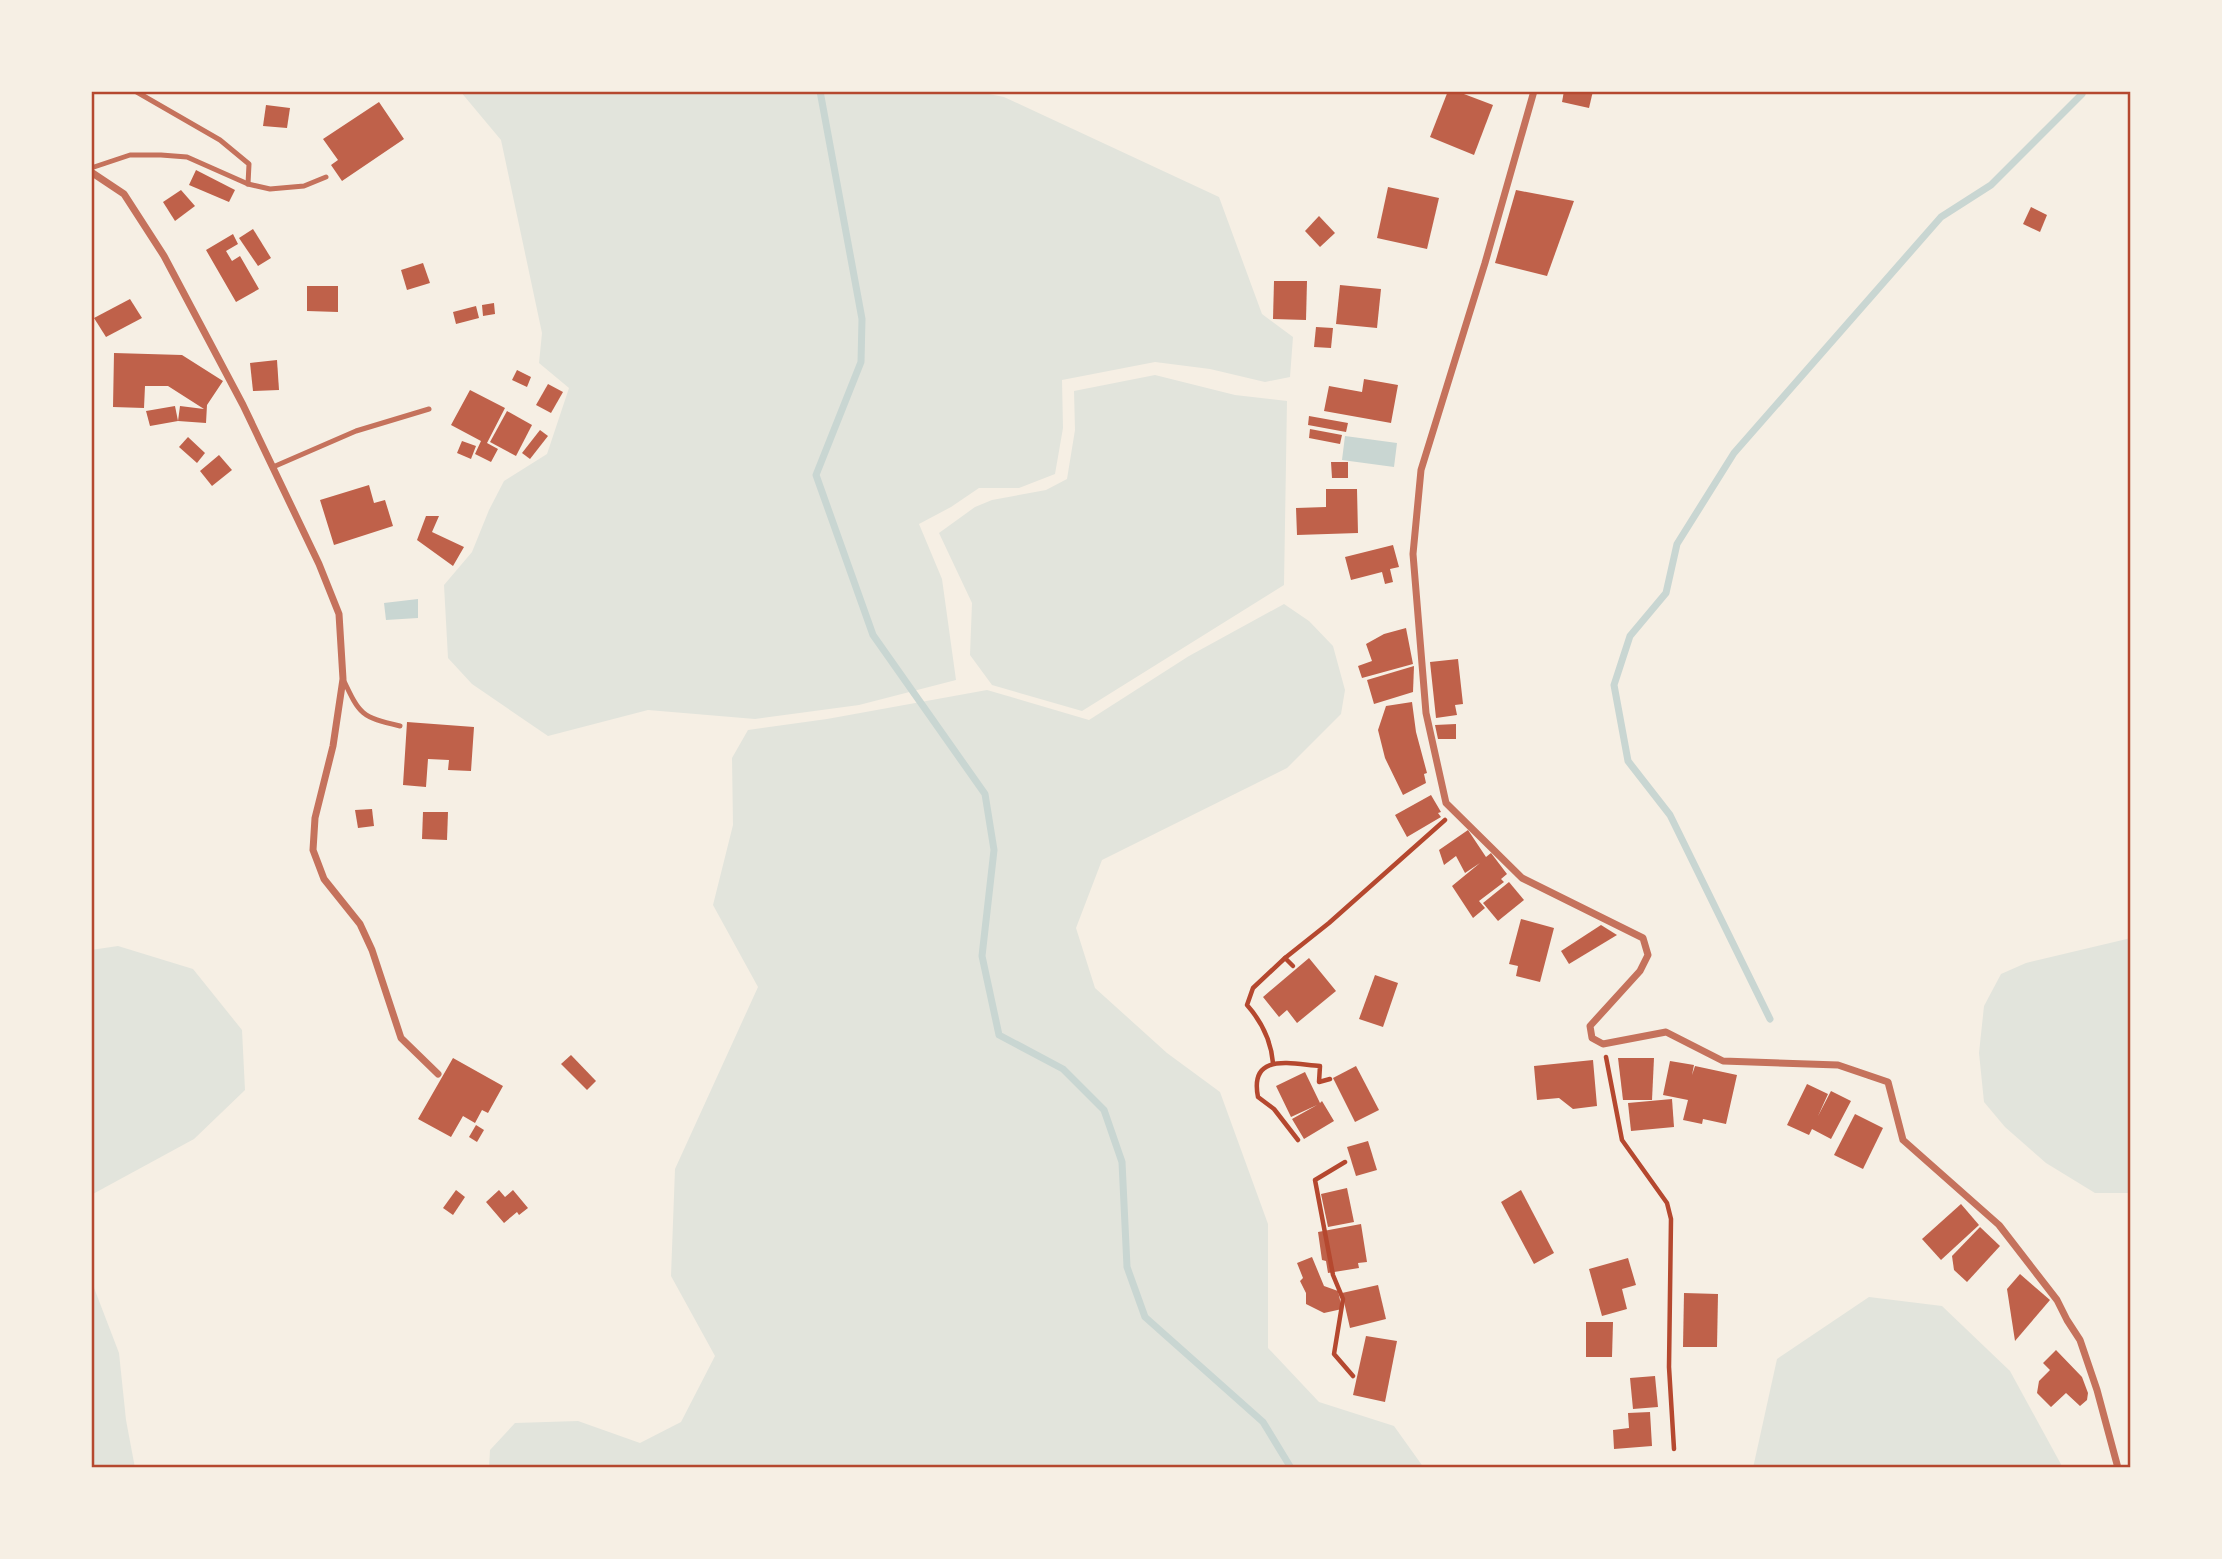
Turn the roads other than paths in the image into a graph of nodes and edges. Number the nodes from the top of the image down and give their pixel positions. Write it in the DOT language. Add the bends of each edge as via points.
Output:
graph roads {
  1 [pos="135,91"];
  2 [pos="1534,91"];
  3 [pos="91,170"];
  4 [pos="326,177"];
  5 [pos="248,184"];
  6 [pos="429,409"];
  7 [pos="273,467"];
  8 [pos="343,679"];
  9 [pos="400,726"];
  10 [pos="438,1074"];
  11 [pos="2118,1468"];
  1 -- 5 [label="lane" via="220,140 249,164"];
  2 -- 11 [label="street" via="1421,470 1413,554 1426,713 1446,803 1522,878 1643,938 1648,956 1590,1026 1592,1038 1604,1044 1665,1032 1723,1061 1838,1065 1888,1082 1903,1140 1999,1226 2057,1300 2080,1340"];
  3 -- 5 [label="lane" via="130,155 187,157"];
  3 -- 7 [label="street" via="124,194 164,256"];
  4 -- 5 [label="lane" via="304,186 270,189"];
  6 -- 7 [label="lane" via="356,431"];
  7 -- 8 [label="street" via="339,614"];
  8 -- 9 [label="lane" via="358,709 372,720"];
  8 -- 10 [label="street" via="313,850 324,879 360,924 401,1038"];
}
